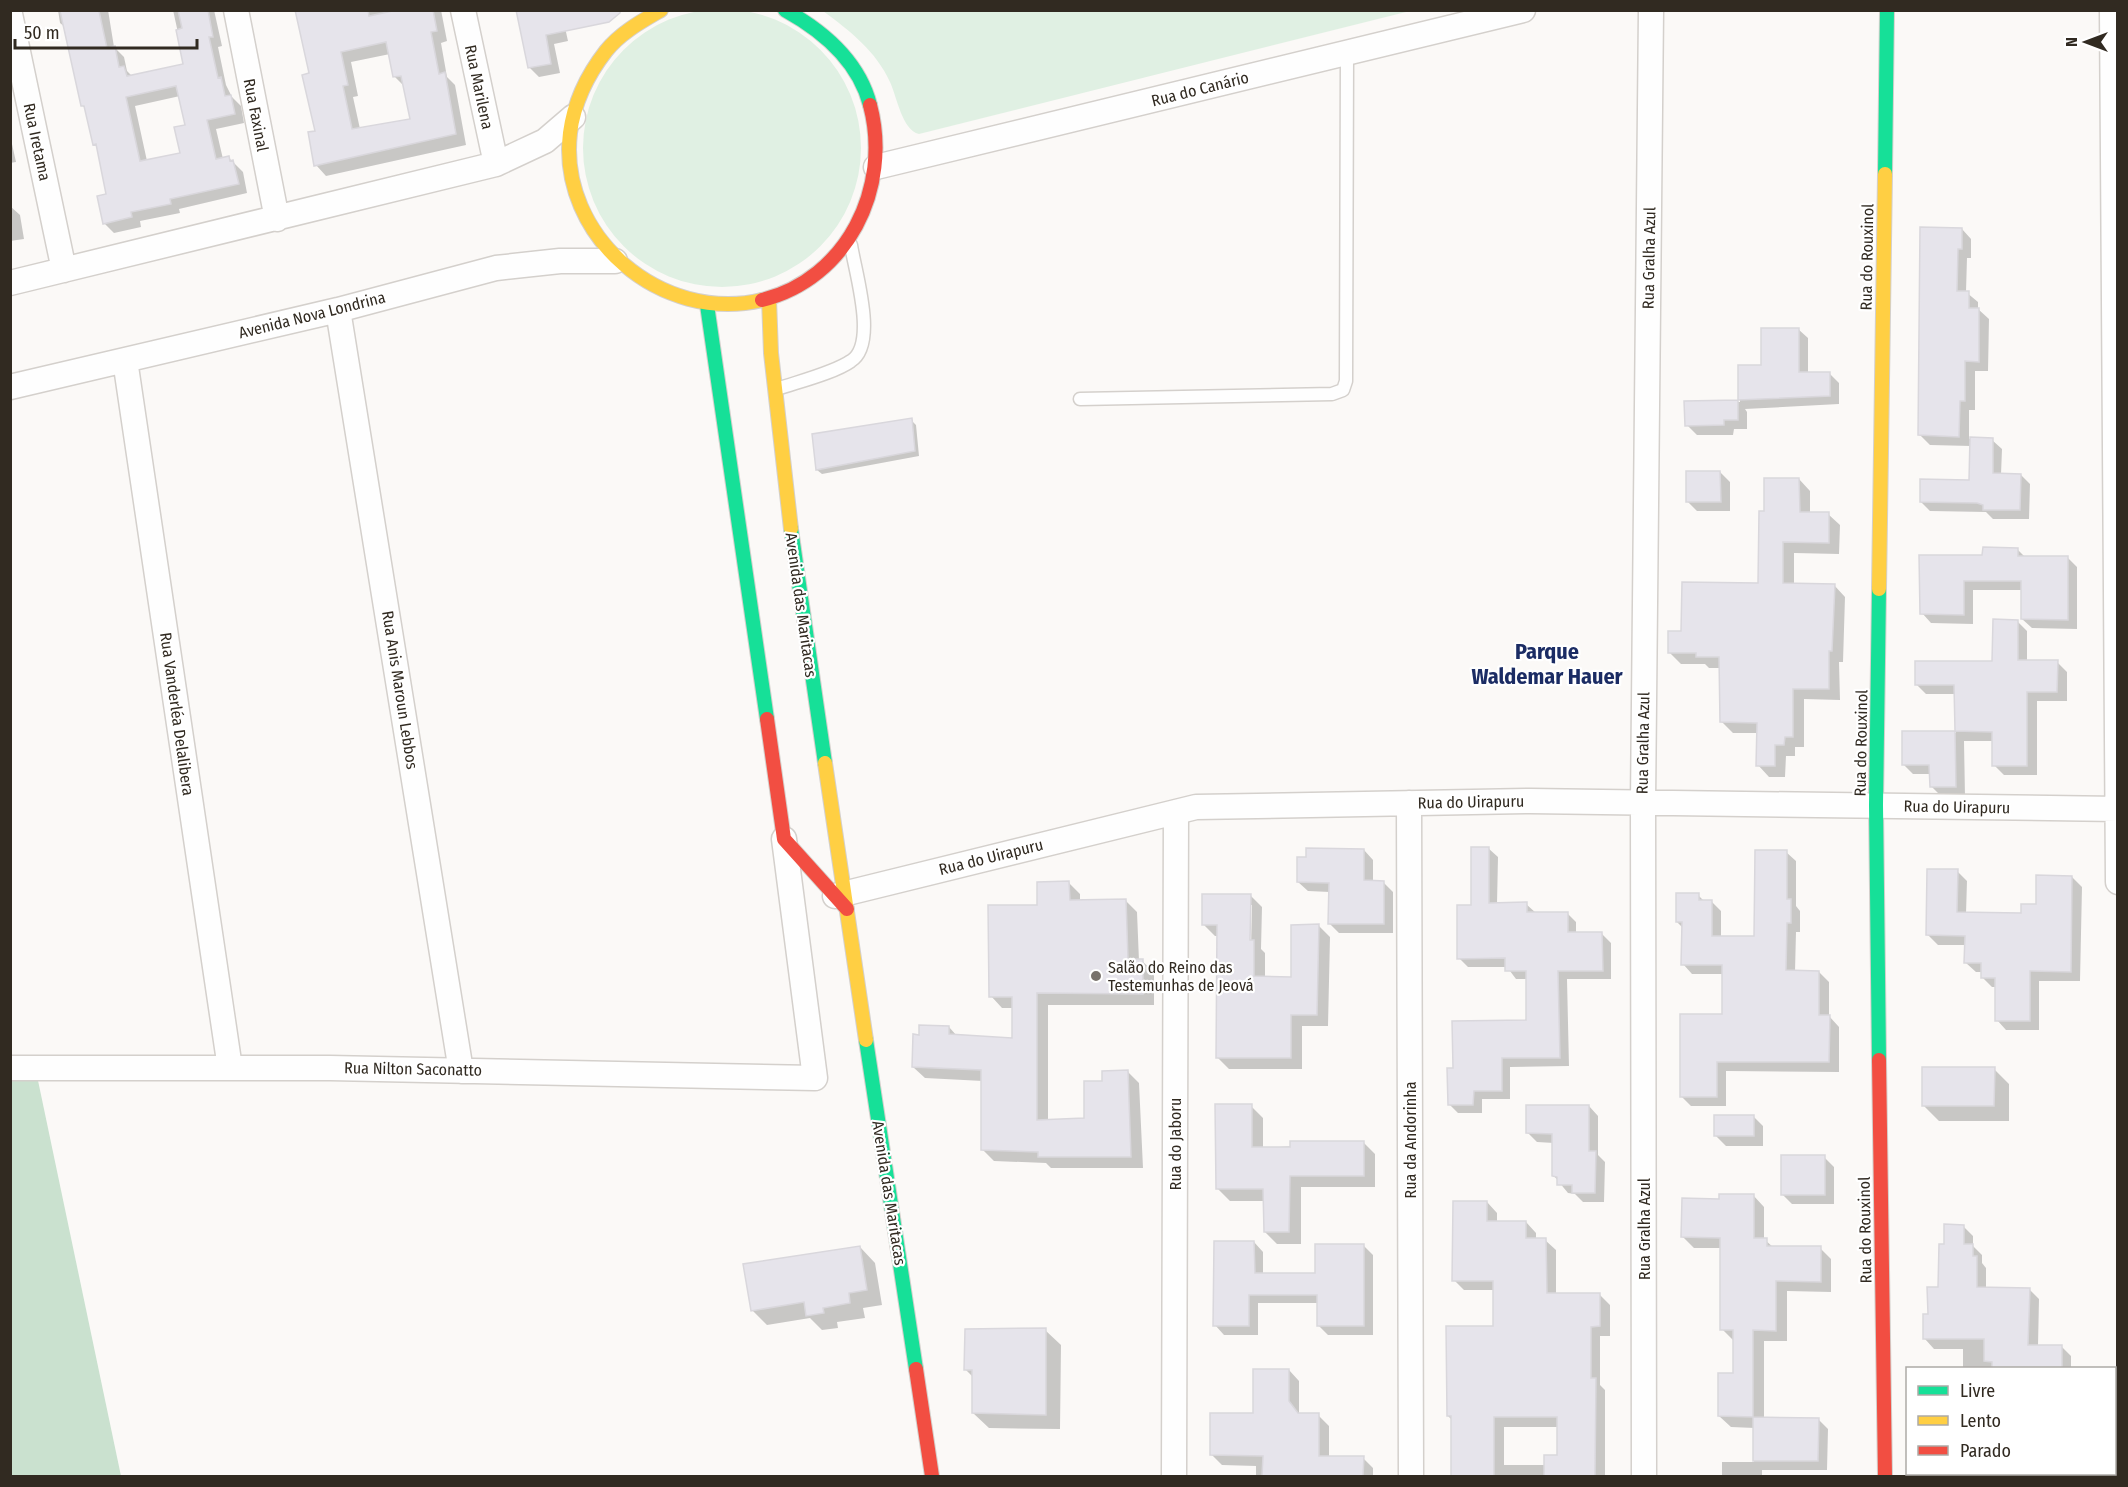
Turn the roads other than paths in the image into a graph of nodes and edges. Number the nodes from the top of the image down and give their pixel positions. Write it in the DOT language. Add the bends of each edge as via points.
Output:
graph roads {
  1 [pos="236,10"];
  2 [pos="463,10"];
  3 [pos="661,10"];
  4 [pos="785,10"];
  5 [pos="1523,10"];
  6 [pos="1652,10"];
  7 [pos="1887,10"];
  8 [pos="2112,10"];
  9 [pos="10,14"];
  10 [pos="1347,53"];
  11 [pos="573,117"];
  12 [pos="496,164"];
  13 [pos="876,167"];
  14 [pos="277,219"];
  15 [pos="850,239"];
  16 [pos="615,261"];
  17 [pos="64,270"];
  18 [pos="10,283"];
  19 [pos="769,299"];
  20 [pos="707,305"];
  21 [pos="338,310"];
  22 [pos="125,360"];
  23 [pos="10,387"];
  24 [pos="776,390"];
  25 [pos="1080,399"];
  26 [pos="1643,802"];
  27 [pos="1409,803"];
  28 [pos="1876,805"];
  29 [pos="2117,809"];
  30 [pos="1176,812"];
  31 [pos="784,839"];
  32 [pos="2118,882"];
  33 [pos="842,900"];
  34 [pos="10,1068"];
  35 [pos="230,1068"];
  36 [pos="461,1071"];
  37 [pos="932,1476"];
  38 [pos="1174,1476"];
  39 [pos="1411,1476"];
  40 [pos="1644,1476"];
  41 [pos="1885,1476"];
  1 -- 14 [label="street, Rua Faxinal"];
  2 -- 12 [label="street, Rua Marilena"];
  3 -- 11 [label="street" via="634,26 606,51 586,82"];
  4 -- 13 [label="street" via="830,39 852,66 868,98 876,132"];
  5 -- 10 [label="street, Rua do Canário"];
  6 -- 26 [label="street, Rua Gralha Azul"];
  7 -- 28 [label="street, Rua do Rouxinol"];
  8 -- 29 [label="street"];
  9 -- 17 [label="street, Rua Iretama"];
  10 -- 13 [label="street, Rua do Canário"];
  10 -- 25 [label="lane" via="1343,390 1332,394"];
  11 -- 12 [label="street" via="544,141"];
  11 -- 16 [label="street" via="570,155 576,194 591,231"];
  12 -- 14 [label="street"];
  13 -- 15 [label="street" via="872,193"];
  14 -- 17 [label="street"];
  15 -- 19 [label="street" via="814,276"];
  15 -- 24 [label="lane" via="866,330 862,348 852,361"];
  16 -- 20 [label="street" via="644,284"];
  16 -- 21 [label="street, Avenida Nova Londrina" via="560,261 496,268"];
  17 -- 18 [label="street"];
  19 -- 20 [label="street"];
  19 -- 24 [label="street, Avenida das Maritacas"];
  20 -- 31 [label="street" via="746,532"];
  21 -- 22 [label="street, Avenida Nova Londrina"];
  21 -- 36 [label="street, Rua Anis Maroun Lebbos"];
  22 -- 23 [label="street, Avenida Nova Londrina"];
  22 -- 35 [label="street, Rua Vanderléa Delalibera"];
  24 -- 33 [label="street, Avenida das Maritacas" via="785,526"];
  26 -- 27 [label="street, Rua do Uirapuru"];
  26 -- 28 [label="street, Rua do Uirapuru"];
  26 -- 40 [label="street, Rua Gralha Azul"];
  27 -- 30 [label="street, Rua do Uirapuru" via="1196,807"];
  27 -- 39 [label="street, Rua da Andorinha"];
  28 -- 29 [label="street, Rua do Uirapuru"];
  28 -- 41 [label="street, Rua do Rouxinol"];
  29 -- 32 [label="street"];
  30 -- 33 [label="street, Rua do Uirapuru"];
  30 -- 38 [label="street, Rua do Jaboru"];
  31 -- 33 [label="street"];
  31 -- 36 [label="street, Rua Nilton Saconatto" via="815,1078"];
  33 -- 37 [label="street, Avenida das Maritacas"];
  34 -- 35 [label="street, Rua Nilton Saconatto"];
  35 -- 36 [label="street, Rua Nilton Saconatto"];
}
